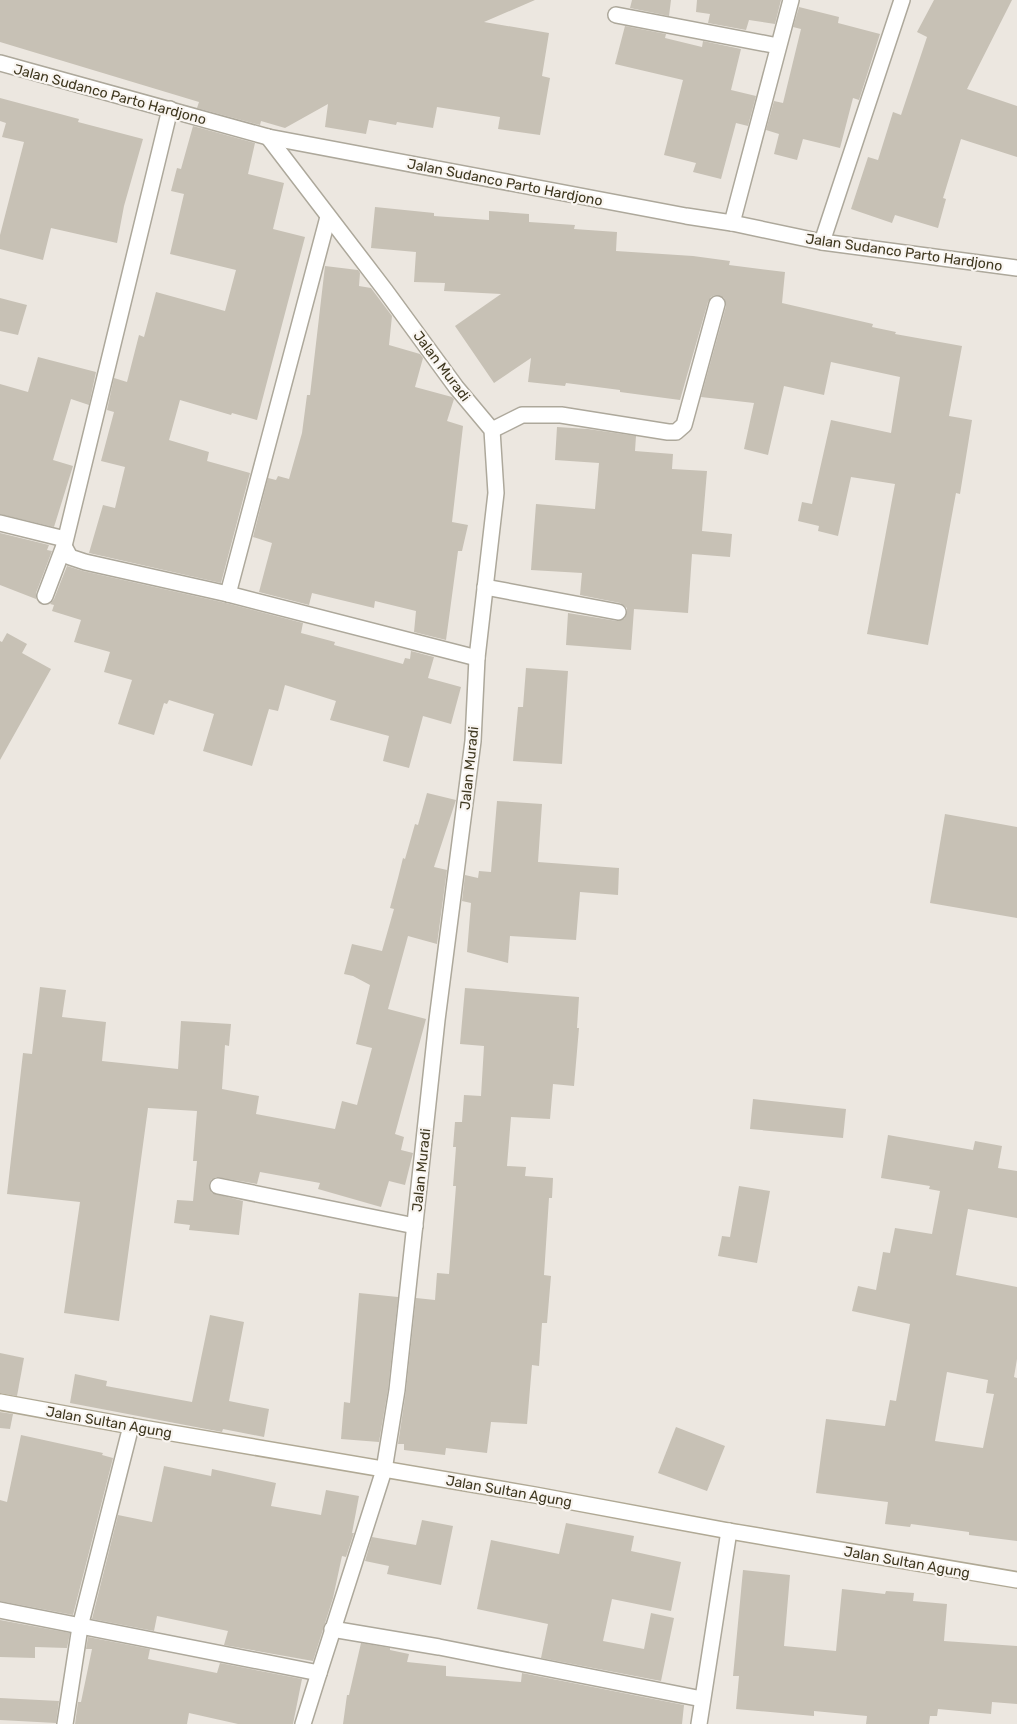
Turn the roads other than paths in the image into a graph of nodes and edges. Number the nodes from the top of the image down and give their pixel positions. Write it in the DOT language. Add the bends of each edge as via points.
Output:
graph roads {
  1 [pos="791,0"];
  2 [pos="902,0"];
  3 [pos="616,16"];
  4 [pos="778,46"];
  5 [pos="0,63"];
  6 [pos="170,109"];
  7 [pos="268,137"];
  8 [pos="328,217"];
  9 [pos="732,223"];
  10 [pos="822,242"];
  11 [pos="1017,268"];
  12 [pos="717,304"];
  13 [pos="492,430"];
  14 [pos="0,523"];
  15 [pos="64,543"];
  16 [pos="485,587"];
  17 [pos="228,594"];
  18 [pos="45,596"];
  19 [pos="618,612"];
  20 [pos="477,658"];
  21 [pos="218,1186"];
  22 [pos="415,1226"];
  23 [pos="0,1402"];
  24 [pos="131,1426"];
  25 [pos="384,1470"];
  26 [pos="729,1531"];
  27 [pos="1017,1580"];
  28 [pos="0,1610"];
  29 [pos="80,1627"];
  30 [pos="332,1630"];
  31 [pos="319,1673"];
  32 [pos="702,1700"];
  33 [pos="65,1724"];
  34 [pos="303,1724"];
  35 [pos="699,1724"];
  1 -- 4 [label="street"];
  2 -- 10 [label="street"];
  3 -- 4 [label="street"];
  4 -- 9 [label="street"];
  5 -- 6 [label="street, Jalan Sudanco Parto Hardjono"];
  6 -- 7 [label="street, Jalan Sudanco Parto Hardjono"];
  6 -- 15 [label="street"];
  7 -- 8 [label="street, Jalan Muradi"];
  7 -- 9 [label="street, Jalan Sudanco Parto Hardjono"];
  8 -- 13 [label="street, Jalan Muradi"];
  8 -- 17 [label="street"];
  9 -- 10 [label="street, Jalan Sudanco Parto Hardjono"];
  10 -- 11 [label="street, Jalan Sudanco Parto Hardjono"];
  12 -- 13 [label="street" via="684,424 676,432 561,415 522,414"];
  13 -- 16 [label="street, Jalan Muradi" via="496,493"];
  14 -- 15 [label="street"];
  15 -- 17 [label="street" via="70,557 85,562"];
  15 -- 18 [label="street"];
  16 -- 19 [label="street"];
  16 -- 20 [label="street, Jalan Muradi"];
  17 -- 20 [label="street"];
  20 -- 22 [label="street, Jalan Muradi" via="473,741 437,1020"];
  21 -- 22 [label="street"];
  22 -- 25 [label="street, Jalan Muradi" via="397,1390"];
  23 -- 24 [label="street, Jalan Sultan Agung"];
  24 -- 25 [label="street, Jalan Sultan Agung"];
  24 -- 29 [label="street"];
  25 -- 26 [label="street, Jalan Sultan Agung"];
  25 -- 30 [label="street, Jalan Muradi"];
  26 -- 27 [label="street, Jalan Sultan Agung"];
  26 -- 32 [label="street"];
  28 -- 29 [label="street"];
  29 -- 31 [label="street"];
  29 -- 33 [label="street"];
  30 -- 31 [label="street, Jalan Muradi"];
  30 -- 32 [label="street" via="439,1647"];
  31 -- 34 [label="street, Jalan Muradi"];
  32 -- 35 [label="street"];
}
